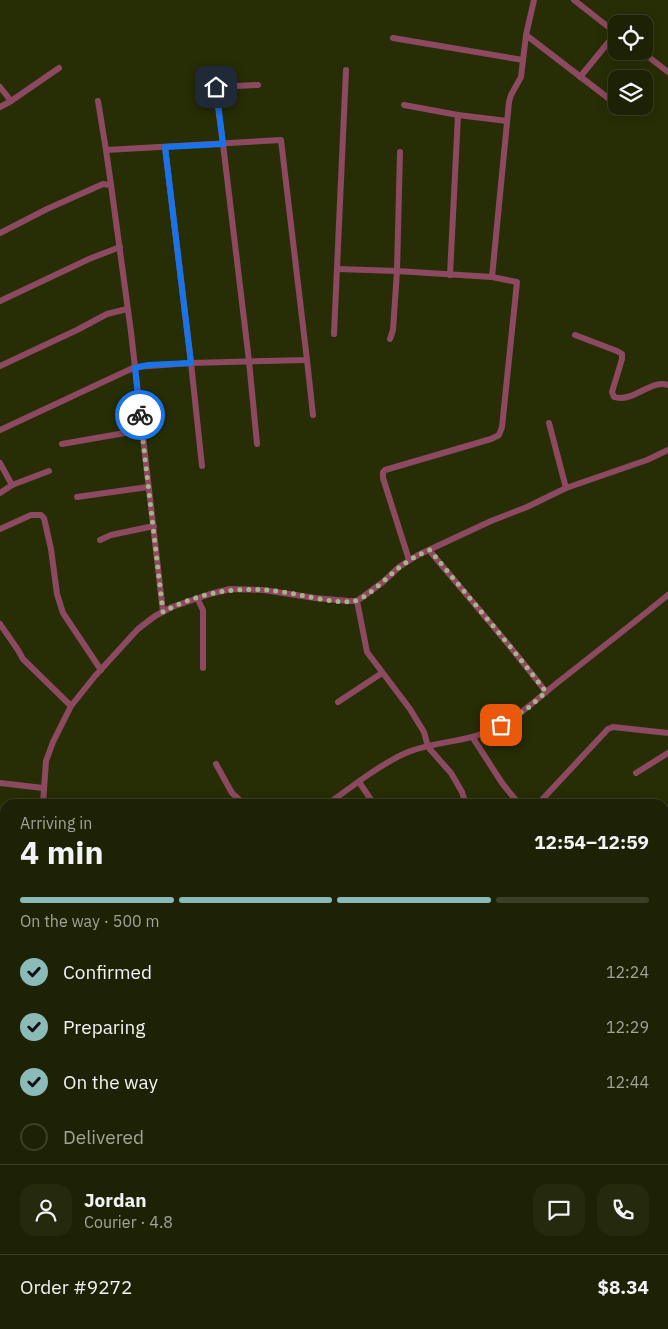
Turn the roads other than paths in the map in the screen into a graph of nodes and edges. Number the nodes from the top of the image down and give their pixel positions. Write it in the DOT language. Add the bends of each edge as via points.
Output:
graph roads {
  1 [pos="534,0"];
  2 [pos="574,0"];
  3 [pos="608,27"];
  4 [pos="526,35"];
  5 [pos="393,38"];
  6 [pos="608,43"];
  7 [pos="523,60"];
  8 [pos="653,60"];
  9 [pos="59,68"];
  10 [pos="212,70"];
  11 [pos="346,70"];
  12 [pos="668,72"];
  13 [pos="580,77"];
  14 [pos="258,84"];
  15 [pos="0,87"];
  16 [pos="216,87"];
  17 [pos="608,98"];
  18 [pos="10,101"];
  19 [pos="98,101"];
  20 [pos="404,105"];
  21 [pos="0,106"];
  22 [pos="458,115"];
  23 [pos="507,121"];
  24 [pos="223,144"];
  25 [pos="165,147"];
  26 [pos="106,150"];
  27 [pos="400,152"];
  28 [pos="111,185"];
  29 [pos="0,233"];
  30 [pos="120,247"];
  31 [pos="337,269"];
  32 [pos="397,271"];
  33 [pos="450,274"];
  34 [pos="492,277"];
  35 [pos="0,301"];
  36 [pos="127,309"];
  37 [pos="334,334"];
  38 [pos="575,335"];
  39 [pos="390,339"];
  40 [pos="306,360"];
  41 [pos="249,361"];
  42 [pos="191,363"];
  43 [pos="0,366"];
  44 [pos="135,368"];
  45 [pos="668,385"];
  46 [pos="313,416"];
  47 [pos="549,423"];
  48 [pos="0,430"];
  49 [pos="142,430"];
  50 [pos="62,444"];
  51 [pos="257,444"];
  52 [pos="668,450"];
  53 [pos="0,463"];
  54 [pos="202,466"];
  55 [pos="49,471"];
  56 [pos="12,484"];
  57 [pos="148,487"];
  58 [pos="566,488"];
  59 [pos="0,493"];
  60 [pos="78,497"];
  61 [pos="154,526"];
  62 [pos="0,528"];
  63 [pos="100,540"];
  64 [pos="430,550"];
  65 [pos="409,560"];
  66 [pos="668,595"];
  67 [pos="198,598"];
  68 [pos="357,601"];
  69 [pos="163,612"];
  70 [pos="1,627"];
  71 [pos="204,668"];
  72 [pos="101,670"];
  73 [pos="382,673"];
  74 [pos="546,692"];
  75 [pos="338,702"];
  76 [pos="71,706"];
  77 [pos="667,730"];
  78 [pos="472,738"];
  79 [pos="428,746"];
  80 [pos="668,753"];
  81 [pos="216,764"];
  82 [pos="636,773"];
  83 [pos="359,782"];
  84 [pos="0,783"];
  85 [pos="43,788"];
  86 [pos="43,799"];
  87 [pos="239,799"];
  88 [pos="335,799"];
  89 [pos="371,799"];
  90 [pos="464,799"];
  91 [pos="515,799"];
  92 [pos="543,799"];
  1 -- 4 [label="street"];
  2 -- 3 [label="street"];
  4 -- 7 [label="street"];
  4 -- 13 [label="street"];
  5 -- 7 [label="street"];
  6 -- 13 [label="street"];
  7 -- 23 [label="street" via="521,77 511,95"];
  8 -- 12 [label="street"];
  9 -- 18 [label="street"];
  10 -- 16 [label="street"];
  11 -- 31 [label="street"];
  13 -- 17 [label="street"];
  14 -- 16 [label="street"];
  15 -- 18 [label="street"];
  16 -- 24 [label="street"];
  18 -- 21 [label="street"];
  19 -- 26 [label="street"];
  20 -- 22 [label="street"];
  22 -- 23 [label="street"];
  22 -- 33 [label="street"];
  23 -- 34 [label="street"];
  24 -- 25 [label="street"];
  24 -- 40 [label="street" via="282,140"];
  24 -- 41 [label="street"];
  25 -- 26 [label="street"];
  25 -- 42 [label="street"];
  26 -- 28 [label="street"];
  27 -- 32 [label="street"];
  28 -- 29 [label="street" via="103,184"];
  28 -- 30 [label="street"];
  30 -- 35 [label="street"];
  30 -- 36 [label="street"];
  31 -- 32 [label="street"];
  31 -- 37 [label="street"];
  32 -- 33 [label="street"];
  32 -- 39 [label="street"];
  33 -- 34 [label="street"];
  34 -- 65 [label="street" via="517,282 502,427 499,435 490,439 383,472"];
  36 -- 43 [label="street" via="107,314"];
  36 -- 44 [label="street"];
  38 -- 45 [label="street" via="622,354 612,392 614,397 624,398 660,384"];
  40 -- 41 [label="street"];
  40 -- 46 [label="street"];
  41 -- 42 [label="street"];
  41 -- 51 [label="street"];
  42 -- 44 [label="street"];
  42 -- 54 [label="street"];
  44 -- 48 [label="street"];
  44 -- 49 [label="street"];
  47 -- 58 [label="street"];
  49 -- 50 [label="street"];
  49 -- 57 [label="street"];
  52 -- 58 [label="street"];
  53 -- 56 [label="street"];
  55 -- 56 [label="street"];
  56 -- 59 [label="street"];
  57 -- 60 [label="street"];
  57 -- 61 [label="street"];
  58 -- 64 [label="street"];
  61 -- 63 [label="street"];
  61 -- 69 [label="street"];
  62 -- 72 [label="street" via="31,515 41,514 44,518 59,605"];
  64 -- 65 [label="street"];
  64 -- 74 [label="street"];
  65 -- 68 [label="street"];
  66 -- 74 [label="street"];
  67 -- 68 [label="street" via="245,588"];
  67 -- 69 [label="street"];
  67 -- 71 [label="street" via="203,610"];
  68 -- 73 [label="street" via="367,652"];
  69 -- 72 [label="street" via="138,630"];
  70 -- 76 [label="street" via="22,659"];
  72 -- 76 [label="street"];
  73 -- 75 [label="street"];
  73 -- 79 [label="street" via="410,709 424,732"];
  74 -- 78 [label="street" via="501,725"];
  76 -- 85 [label="street" via="46,761"];
  77 -- 92 [label="street" via="608,729"];
  78 -- 79 [label="street"];
  78 -- 91 [label="street"];
  79 -- 83 [label="street" via="407,753"];
  79 -- 90 [label="street" via="451,774"];
  80 -- 82 [label="street"];
  81 -- 87 [label="street"];
  83 -- 88 [label="street"];
  83 -- 89 [label="street"];
  84 -- 85 [label="street"];
  85 -- 86 [label="street"];
}
